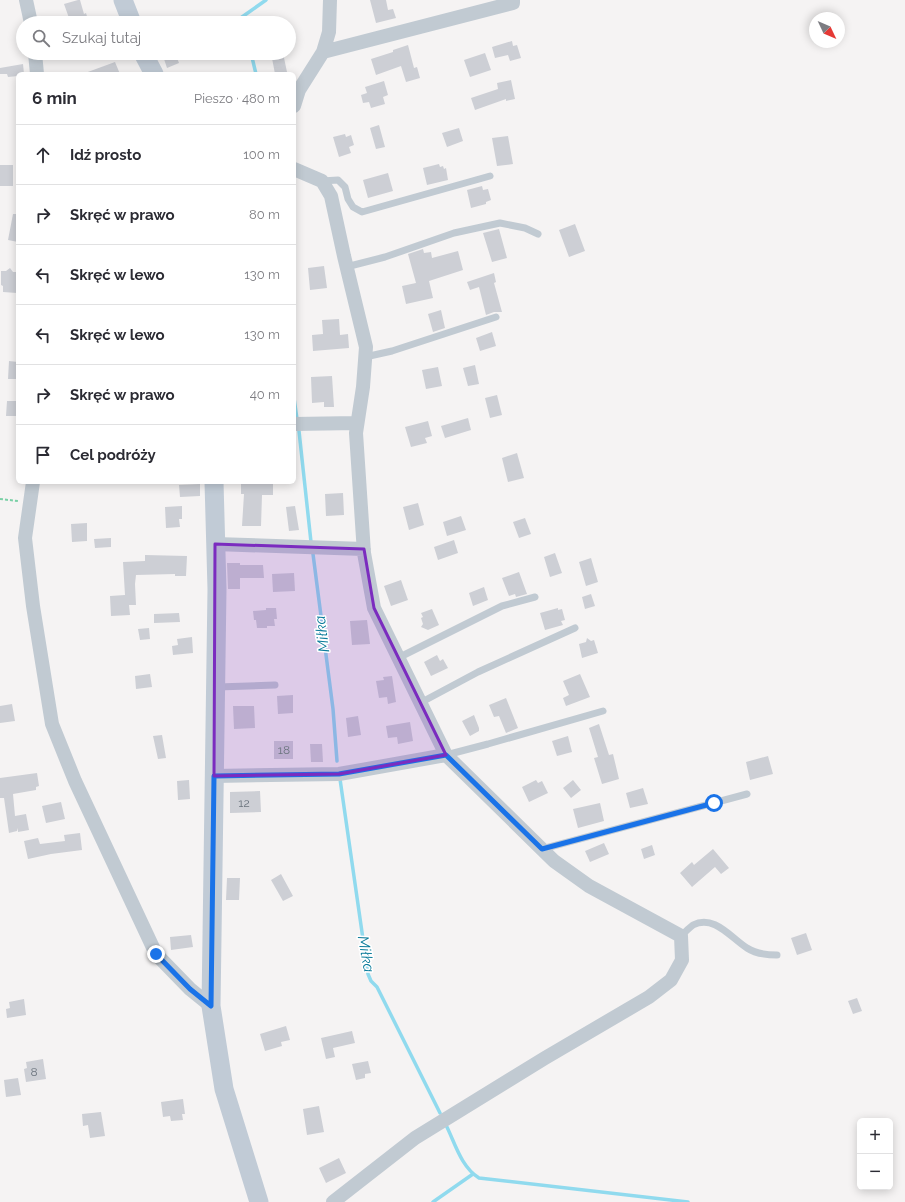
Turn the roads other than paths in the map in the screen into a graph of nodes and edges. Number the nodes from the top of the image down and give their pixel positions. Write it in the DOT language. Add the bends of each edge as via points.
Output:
graph roads {
  1 [pos="26,0"];
  2 [pos="123,0"];
  3 [pos="330,0"];
  4 [pos="513,0"];
  5 [pos="29,16"];
  6 [pos="129,16"];
  7 [pos="322,52"];
  8 [pos="36,60"];
  9 [pos="147,60"];
  10 [pos="37,72"];
  11 [pos="153,72"];
  12 [pos="296,100"];
  13 [pos="296,170"];
  14 [pos="490,176"];
  15 [pos="322,182"];
  16 [pos="538,234"];
  17 [pos="346,267"];
  18 [pos="496,317"];
  19 [pos="365,357"];
  20 [pos="357,423"];
  21 [pos="296,424"];
  22 [pos="33,484"];
  23 [pos="214,484"];
  24 [pos="215,544"];
  25 [pos="364,549"];
  26 [pos="535,597"];
  27 [pos="575,628"];
  28 [pos="398,658"];
  29 [pos="275,685"];
  30 [pos="215,687"];
  31 [pos="420,703"];
  32 [pos="603,711"];
  33 [pos="446,755"];
  34 [pos="214,776"];
  35 [pos="747,794"];
  36 [pos="542,849"];
  37 [pos="681,936"];
  38 [pos="777,956"];
  39 [pos="211,1006"];
  40 [pos="259,1202"];
  41 [pos="333,1202"];
  1 -- 5 [label="street"];
  2 -- 6 [label="street"];
  3 -- 7 [label="street" via="329,32"];
  4 -- 7 [label="street" via="513,3"];
  7 -- 12 [label="street"];
  8 -- 10 [label="street"];
  9 -- 11 [label="street"];
  13 -- 15 [label="street"];
  14 -- 15 [label="lane" via="362,212 348,199 345,187 338,180"];
  15 -- 17 [label="street" via="331,196"];
  16 -- 17 [label="lane" via="525,228 500,223 454,233 385,257"];
  17 -- 19 [label="street" via="366,347"];
  18 -- 19 [label="lane" via="392,351"];
  19 -- 20 [label="street"];
  20 -- 21 [label="street"];
  20 -- 25 [label="street"];
  22 -- 39 [label="street" via="25,538 52,724 75,780 156,954 190,989"];
  23 -- 24 [label="street"];
  24 -- 25 [label="street"];
  24 -- 30 [label="street"];
  25 -- 28 [label="street" via="374,608"];
  26 -- 28 [label="lane" via="502,606"];
  27 -- 31 [label="lane" via="478,672"];
  28 -- 31 [label="street"];
  29 -- 30 [label="lane"];
  30 -- 34 [label="street"];
  31 -- 33 [label="street"];
  32 -- 33 [label="lane"];
  33 -- 34 [label="street" via="339,774"];
  33 -- 36 [label="street"];
  34 -- 39 [label="street"];
  35 -- 36 [label="lane"];
  36 -- 37 [label="street" via="554,861 589,886"];
  37 -- 38 [label="lane" via="693,925 704,922 719,927 748,949 762,955"];
  37 -- 41 [label="street" via="682,960 671,980 649,997 415,1138"];
  39 -- 40 [label="street" via="224,1089"];
}
